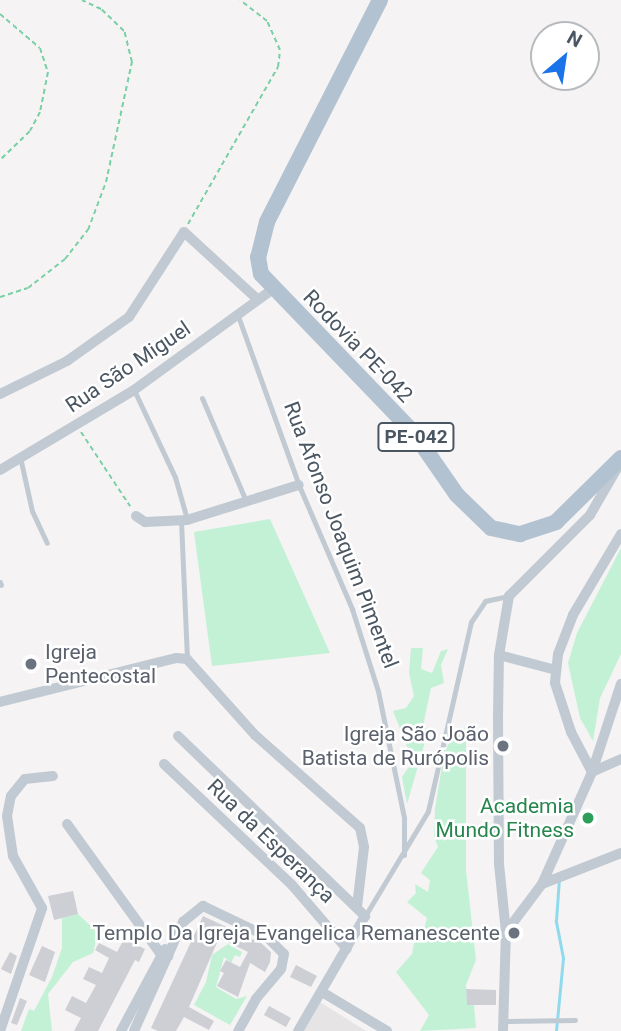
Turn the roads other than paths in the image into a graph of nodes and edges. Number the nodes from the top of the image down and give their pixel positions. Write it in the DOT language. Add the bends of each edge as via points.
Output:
graph roads {
  1 [pos="380,0"];
  2 [pos="272,289"];
  3 [pos="257,299"];
  4 [pos="238,316"];
  5 [pos="134,390"];
  6 [pos="0,394"];
  7 [pos="202,398"];
  8 [pos="20,457"];
  9 [pos="621,458"];
  10 [pos="0,470"];
  11 [pos="299,485"];
  12 [pos="246,502"];
  13 [pos="136,516"];
  14 [pos="184,521"];
  15 [pos="621,534"];
  16 [pos="47,543"];
  17 [pos="509,596"];
  18 [pos="499,655"];
  19 [pos="187,659"];
  20 [pos="556,670"];
  21 [pos="621,684"];
  22 [pos="0,702"];
  23 [pos="178,736"];
  24 [pos="621,759"];
  25 [pos="163,764"];
  26 [pos="592,772"];
  27 [pos="53,776"];
  28 [pos="67,824"];
  29 [pos="621,853"];
  30 [pos="404,855"];
  31 [pos="542,884"];
  32 [pos="361,912"];
  33 [pos="506,932"];
  34 [pos="347,949"];
  35 [pos="166,951"];
  36 [pos="322,992"];
  37 [pos="575,1020"];
  38 [pos="503,1026"];
  39 [pos="1,1028"];
  40 [pos="121,1031"];
  41 [pos="134,1031"];
  42 [pos="238,1031"];
  43 [pos="298,1031"];
  44 [pos="387,1031"];
  1 -- 2 [label="main road, Rodovia PE-042 / PE-042" via="267,222 258,257 261,274"];
  2 -- 3 [label="street, Rua São Miguel"];
  2 -- 9 [label="main road, Rodovia PE-042 / PE-042" via="414,433 457,495 491,528 520,534 555,522"];
  3 -- 4 [label="street, Rua São Miguel"];
  3 -- 6 [label="street" via="184,232 129,317 66,361"];
  4 -- 5 [label="street, Rua São Miguel"];
  4 -- 11 [label="lane, Rua Afonso Joaquim Pimentel"];
  5 -- 8 [label="street, Rua São Miguel"];
  5 -- 14 [label="lane" via="175,477"];
  7 -- 12 [label="lane"];
  8 -- 10 [label="street, Rua São Miguel"];
  8 -- 16 [label="lane" via="32,511"];
  9 -- 17 [label="street" via="590,514"];
  11 -- 12 [label="street"];
  11 -- 30 [label="lane, Rua Afonso Joaquim Pimentel" via="352,609 378,691 404,818"];
  12 -- 14 [label="street"];
  13 -- 14 [label="street" via="145,522"];
  14 -- 19 [label="lane"];
  15 -- 20 [label="street" via="573,615"];
  17 -- 18 [label="street"];
  17 -- 30 [label="lane" via="485,601 471,622 433,797"];
  18 -- 20 [label="street"];
  18 -- 33 [label="street" via="499,852"];
  19 -- 22 [label="street"];
  19 -- 32 [label="street" via="255,735 360,828 364,847"];
  20 -- 26 [label="street" via="564,713"];
  21 -- 26 [label="street"];
  23 -- 32 [label="street"];
  24 -- 26 [label="street"];
  25 -- 34 [label="street, Rua da Esperança" via="292,885"];
  26 -- 31 [label="street"];
  27 -- 39 [label="street" via="19,784 7,816 13,856 42,908"];
  28 -- 35 [label="street"];
  29 -- 31 [label="street"];
  30 -- 32 [label="lane"];
  31 -- 33 [label="street"];
  32 -- 34 [label="street"];
  33 -- 38 [label="street"];
  34 -- 36 [label="street"];
  35 -- 40 [label="street"];
  35 -- 41 [label="street"];
  35 -- 42 [label="street" via="190,912 203,906 280,947 284,954 281,969"];
  36 -- 43 [label="street"];
  36 -- 44 [label="street"];
  37 -- 38 [label="lane"];
}
